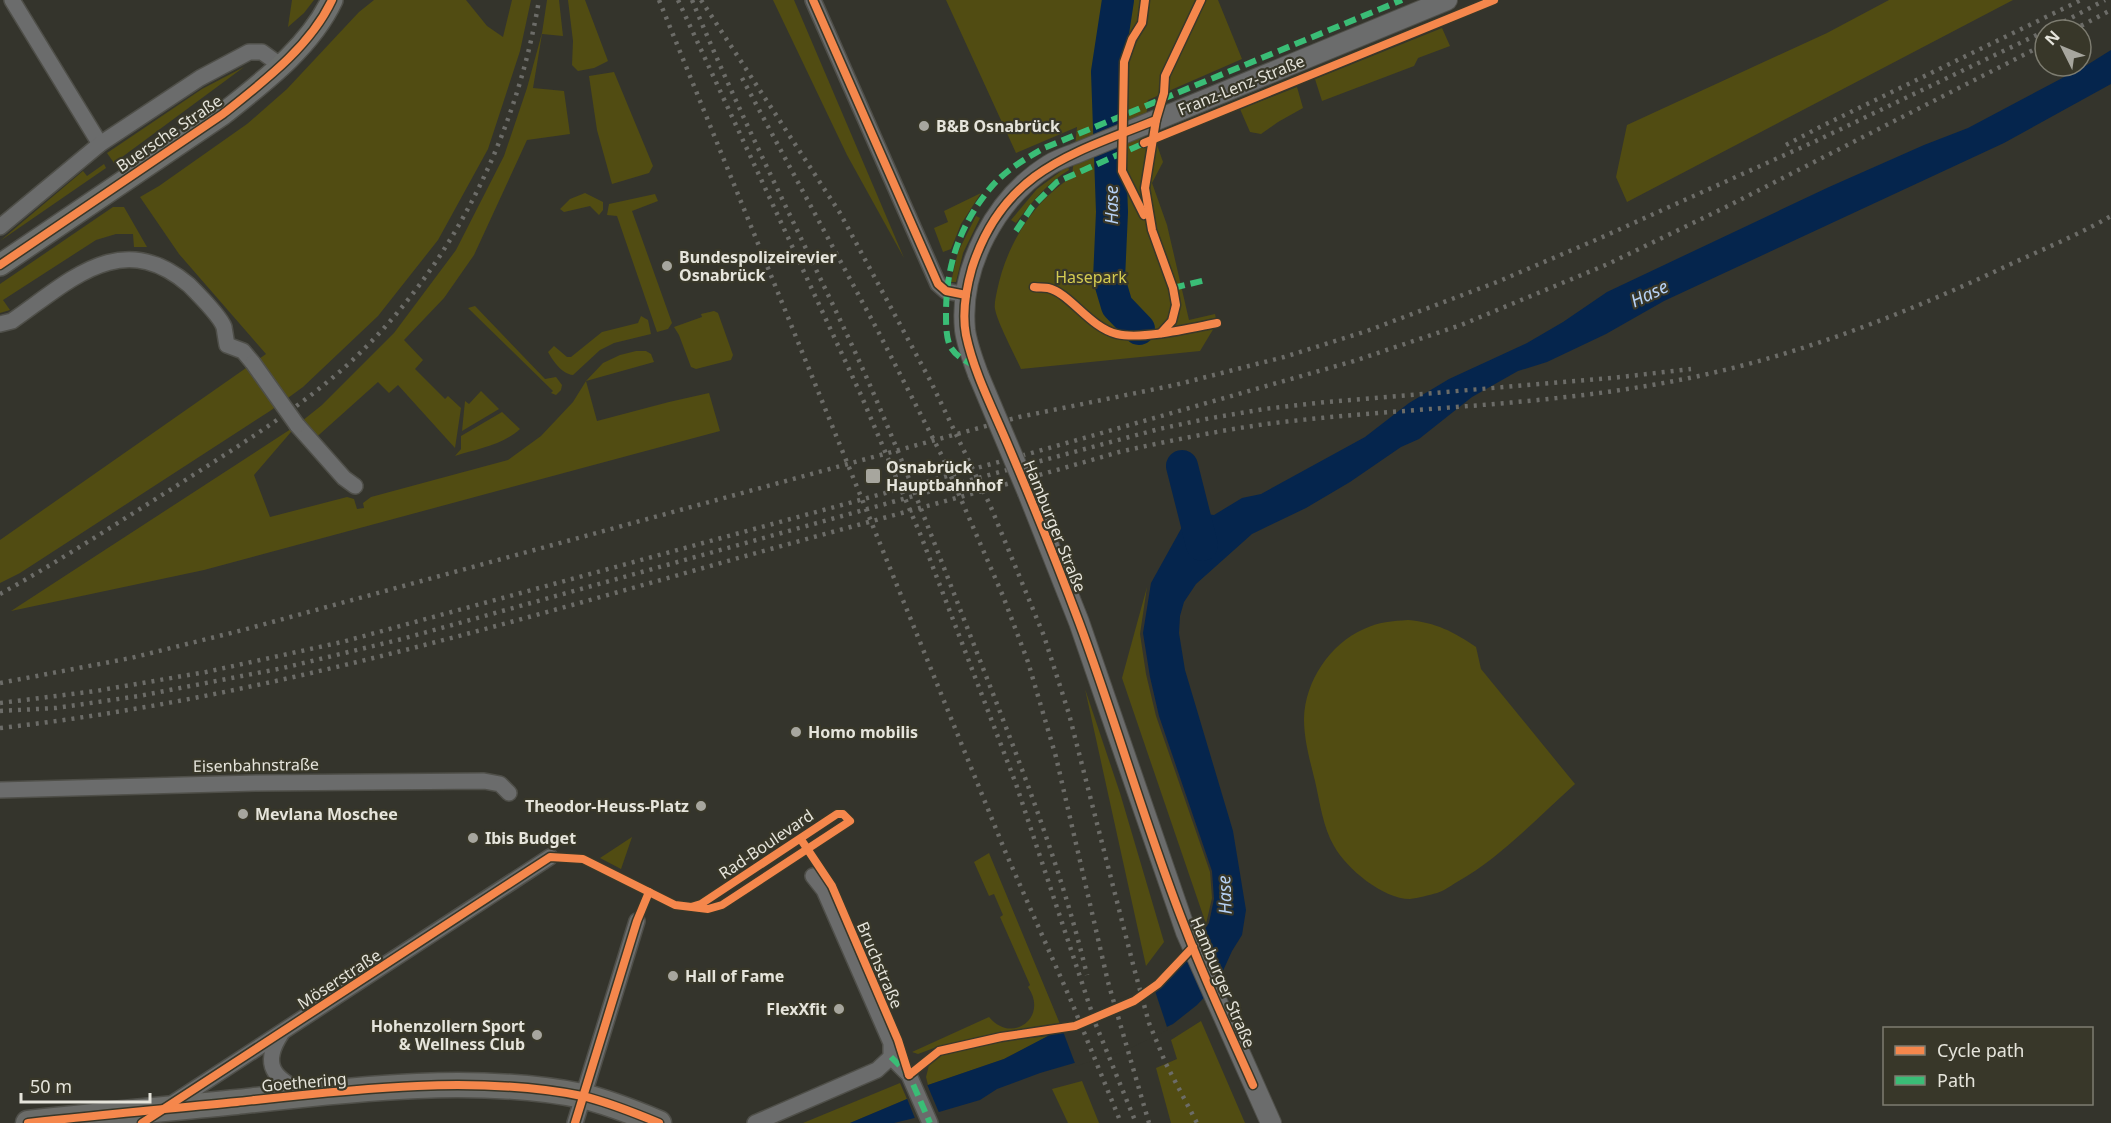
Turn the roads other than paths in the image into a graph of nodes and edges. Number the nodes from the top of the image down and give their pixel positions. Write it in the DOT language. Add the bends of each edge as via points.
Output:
graph roads {
  1 [pos="12,0"];
  2 [pos="332,0"];
  3 [pos="813,0"];
  4 [pos="1447,0"];
  5 [pos="280,65"];
  6 [pos="100,144"];
  7 [pos="0,228"];
  8 [pos="0,265"];
  9 [pos="966,295"];
  10 [pos="0,324"];
  11 [pos="356,486"];
  12 [pos="0,790"];
  13 [pos="509,793"];
  14 [pos="550,857"];
  15 [pos="813,876"];
  16 [pos="637,921"];
  17 [pos="283,1032"];
  18 [pos="891,1050"];
  19 [pos="308,1093"];
  20 [pos="584,1096"];
  21 [pos="164,1109"];
  22 [pos="28,1123"];
  23 [pos="142,1123"];
  24 [pos="574,1123"];
  25 [pos="659,1123"];
  26 [pos="755,1123"];
  27 [pos="930,1123"];
  28 [pos="1271,1123"];
  1 -- 6 [label="street"];
  2 -- 5 [label="main road, Buersche Straße" via="306,38"];
  3 -- 9 [label="street" via="939,284 946,291"];
  4 -- 9 [label="street, Franz-Lenz-Straße" via="1050,165 1010,198 995,218 972,269"];
  5 -- 6 [label="street, Buersche Straße" via="262,52 249,52 200,78"];
  5 -- 8 [label="main road, Buersche Straße" via="223,114"];
  6 -- 7 [label="street, Buersche Straße"];
  9 -- 28 [label="street, Hamburger Straße, bridge" via="966,332 978,374 1079,622 1186,932"];
  10 -- 11 [label="street, bridge" via="12,321 90,268 114,260 158,264 197,292 223,325 227,345 243,351 297,425 344,478"];
  12 -- 13 [label="street, Eisenbahnstraße" via="484,781 500,784"];
  14 -- 17 [label="street, Möserstraße"];
  15 -- 18 [label="street, Bruchstraße" via="824,890"];
  16 -- 20 [label="street"];
  17 -- 19 [label="street, Goethering" via="270,1059 273,1071 286,1084"];
  17 -- 21 [label="street, Möserstraße"];
  18 -- 26 [label="street" via="877,1070"];
  18 -- 27 [label="street, Bruchstraße" via="914,1085"];
  19 -- 20 [label="main road, Goethering" via="470,1086"];
  19 -- 21 [label="main road, Goethering"];
  20 -- 24 [label="street"];
  20 -- 25 [label="main road, Goethering"];
  21 -- 22 [label="main road, Goethering"];
  21 -- 23 [label="street, Möserstraße"];
}
